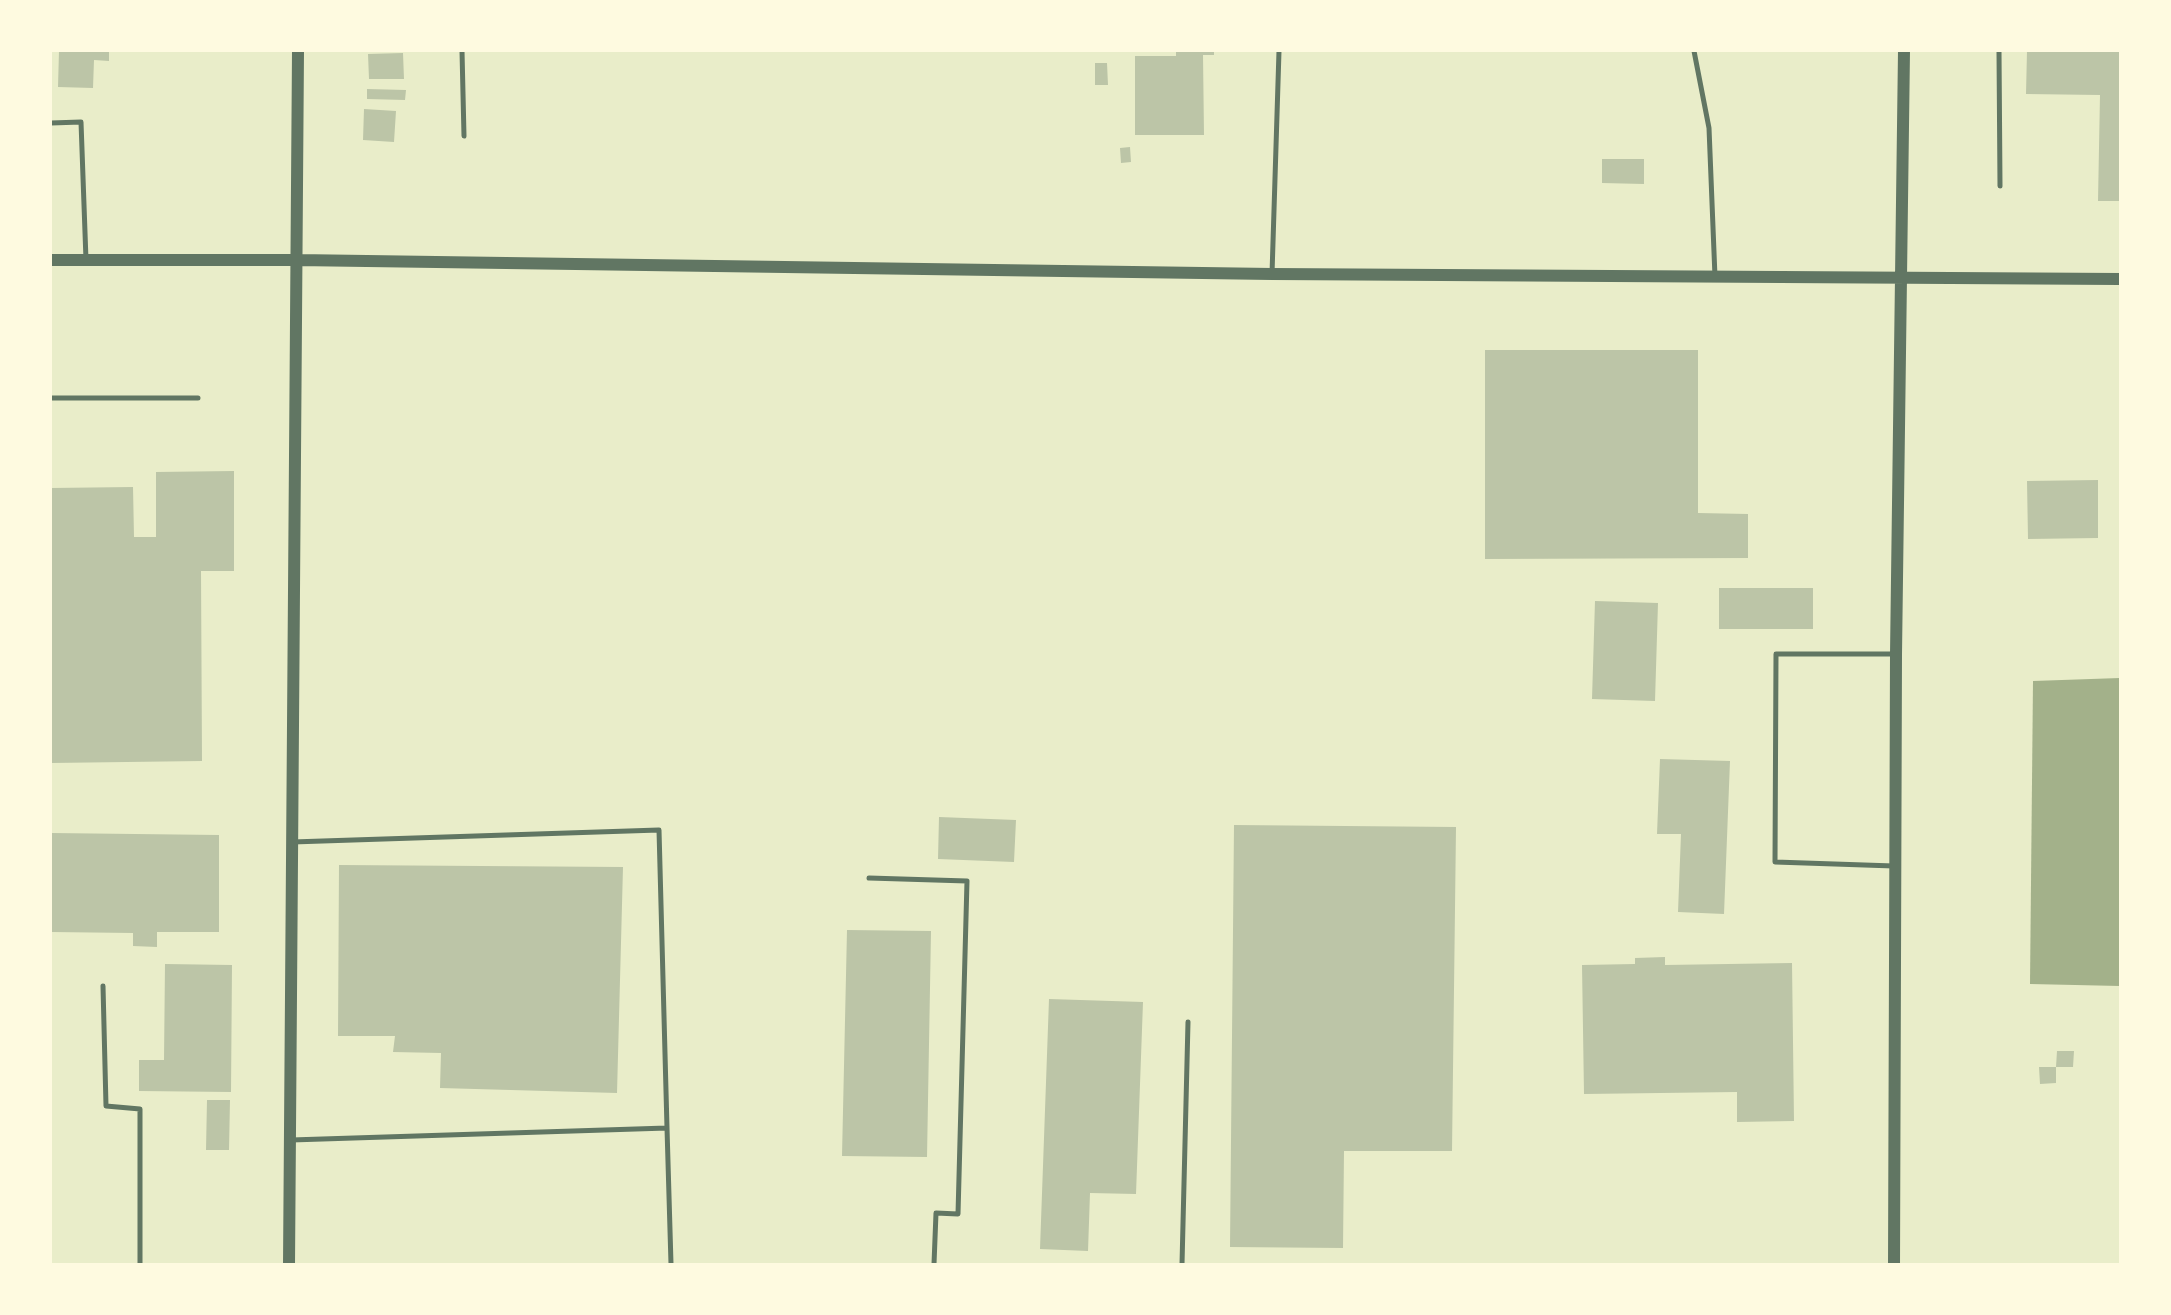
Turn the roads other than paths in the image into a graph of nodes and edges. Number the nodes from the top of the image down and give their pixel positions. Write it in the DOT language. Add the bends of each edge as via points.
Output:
graph roads {
  1 [pos="298,51"];
  2 [pos="462,51"];
  3 [pos="1279,51"];
  4 [pos="1695,51"];
  5 [pos="1903,51"];
  6 [pos="1999,51"];
  7 [pos="51,123"];
  8 [pos="464,136"];
  9 [pos="2000,186"];
  10 [pos="51,260"];
  11 [pos="86,260"];
  12 [pos="297,260"];
  13 [pos="1272,274"];
  14 [pos="1715,278"];
  15 [pos="1902,278"];
  16 [pos="2120,279"];
  17 [pos="51,398"];
  18 [pos="198,398"];
  19 [pos="1896,654"];
  20 [pos="292,842"];
  21 [pos="1896,866"];
  22 [pos="869,878"];
  23 [pos="103,986"];
  24 [pos="1188,1022"];
  25 [pos="667,1128"];
  26 [pos="290,1140"];
  27 [pos="141,1264"];
  28 [pos="289,1264"];
  29 [pos="671,1264"];
  30 [pos="934,1264"];
  31 [pos="1182,1264"];
  32 [pos="1894,1264"];
  1 -- 12 [label="street"];
  2 -- 8 [label="lane"];
  3 -- 13 [label="lane"];
  4 -- 14 [label="lane" via="1709,128"];
  5 -- 15 [label="street"];
  6 -- 9 [label="lane"];
  7 -- 11 [label="lane" via="82,122"];
  10 -- 11 [label="street"];
  11 -- 12 [label="street"];
  12 -- 13 [label="street"];
  12 -- 20 [label="street"];
  13 -- 14 [label="street"];
  14 -- 15 [label="street"];
  15 -- 16 [label="street"];
  15 -- 19 [label="street"];
  17 -- 18 [label="lane"];
  19 -- 21 [label="street"];
  19 -- 21 [label="lane" via="1776,654 1775,848 1775,862"];
  20 -- 25 [label="lane" via="659,830"];
  20 -- 26 [label="street"];
  21 -- 32 [label="street"];
  22 -- 30 [label="lane" via="967,881 958,1214 936,1213"];
  23 -- 27 [label="lane" via="106,1106 140,1109"];
  24 -- 31 [label="lane"];
  25 -- 26 [label="lane"];
  25 -- 29 [label="lane"];
  26 -- 28 [label="street"];
}
